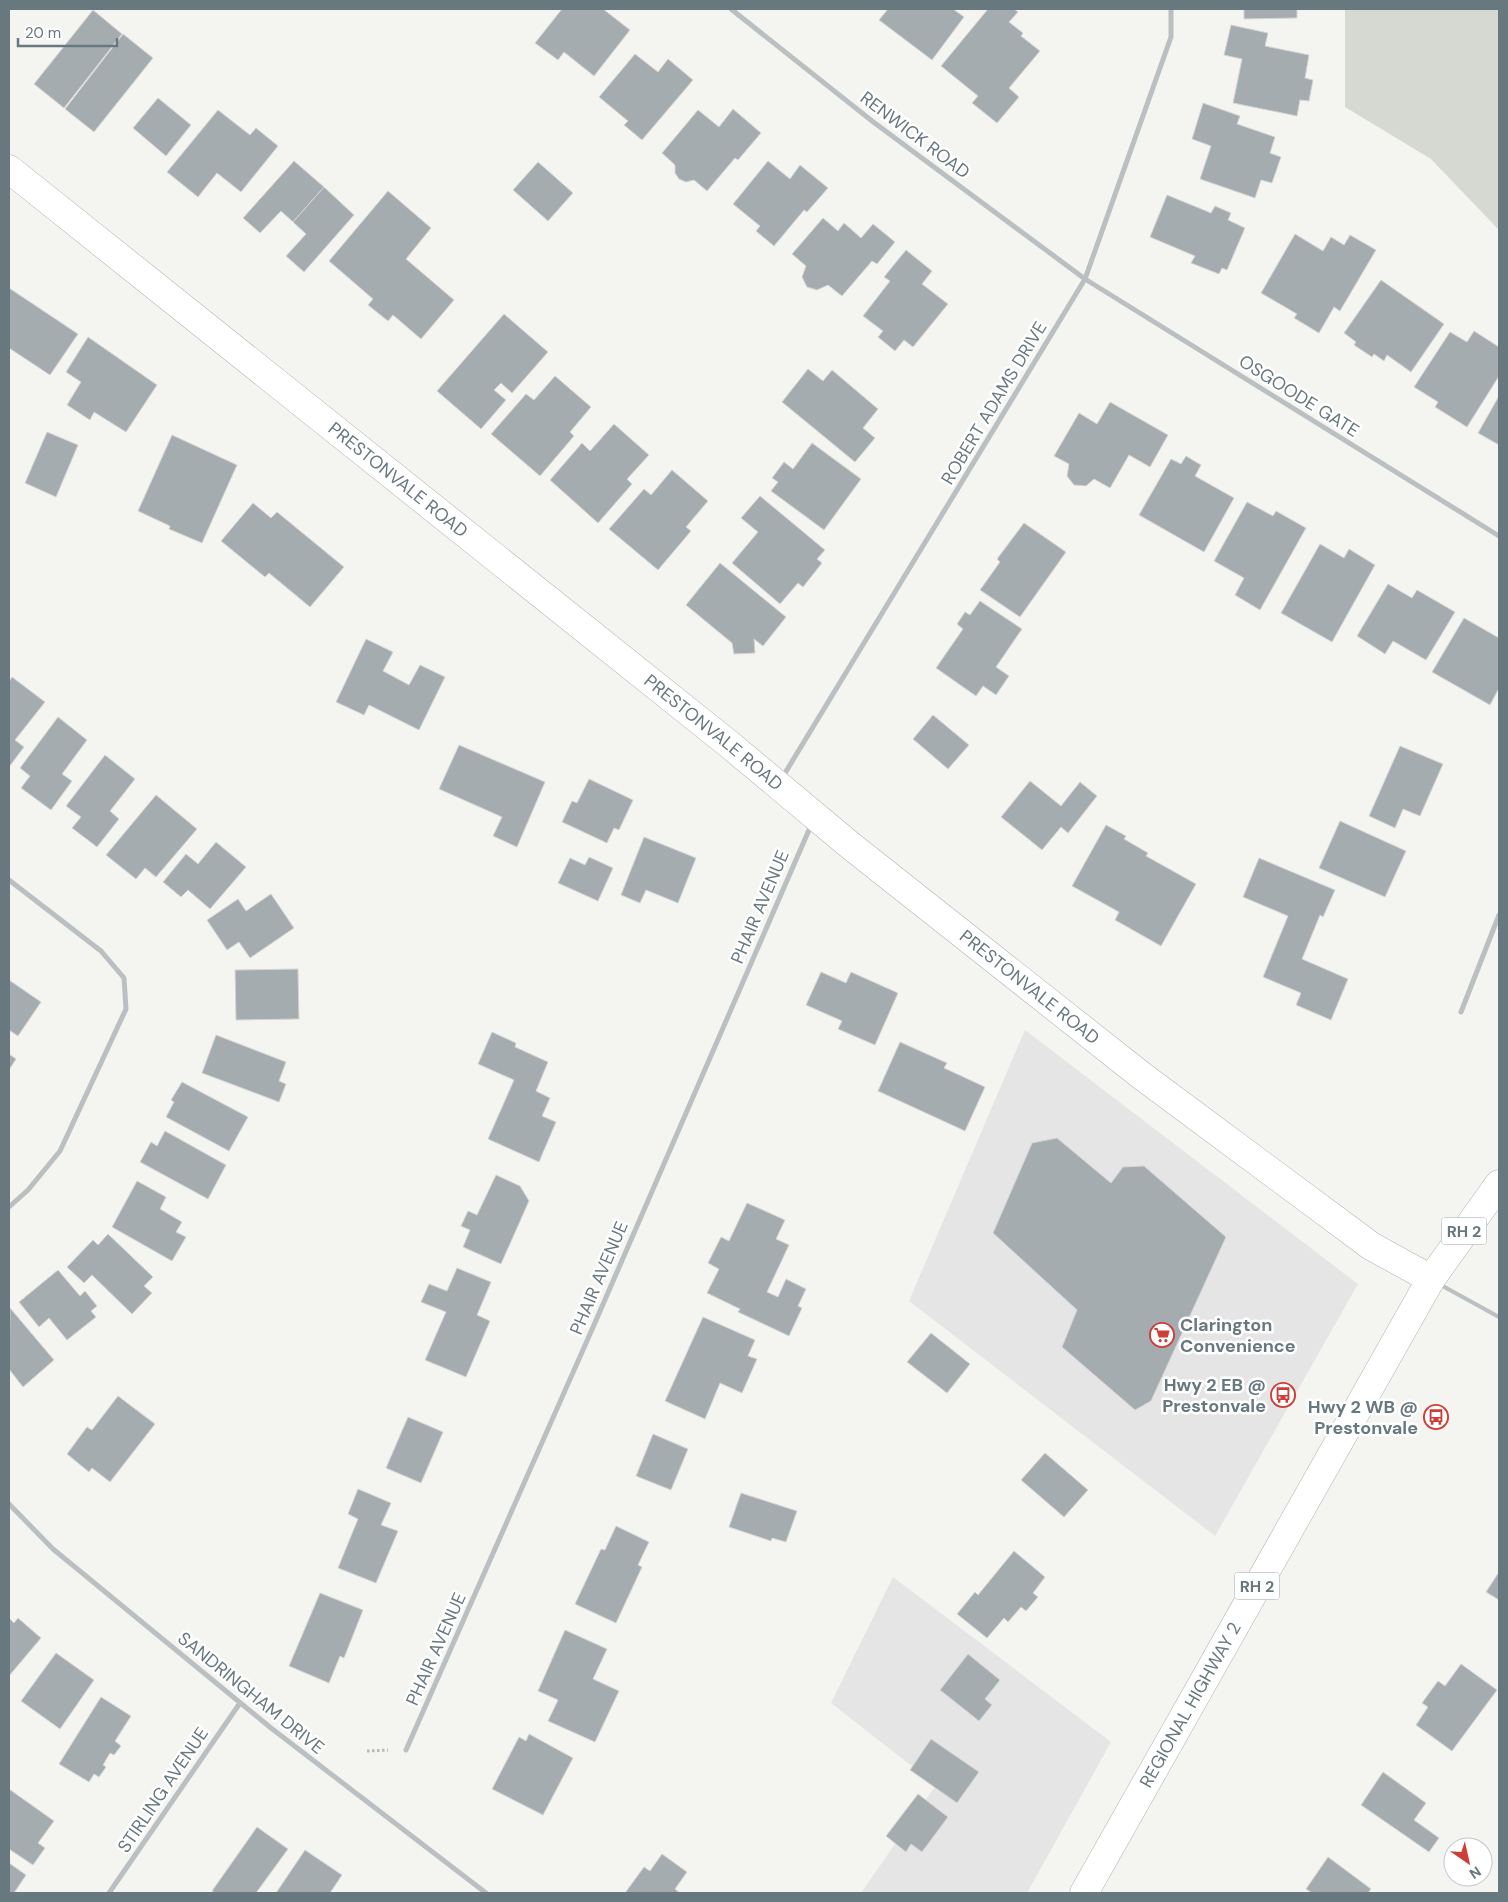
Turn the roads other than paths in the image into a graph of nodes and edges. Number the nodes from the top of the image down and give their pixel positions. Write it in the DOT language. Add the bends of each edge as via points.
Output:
graph roads {
  1 [pos="731,9"];
  2 [pos="1171,9"];
  3 [pos="9,169"];
  4 [pos="1085,279"];
  5 [pos="1499,536"];
  6 [pos="778,785"];
  7 [pos="815,816"];
  8 [pos="9,880"];
  9 [pos="1499,915"];
  10 [pos="1461,1012"];
  11 [pos="1499,1184"];
  12 [pos="9,1208"];
  13 [pos="1431,1279"];
  14 [pos="1499,1317"];
  15 [pos="9,1504"];
  16 [pos="240,1702"];
  17 [pos="406,1750"];
  18 [pos="109,1893"];
  19 [pos="486,1893"];
  20 [pos="1084,1893"];
  1 -- 4 [label="street, RENWICK ROAD" via="872,121"];
  2 -- 4 [label="street, ROBERT ADAMS DRIVE" via="1171,36"];
  3 -- 6 [label="street, PRESTONVALE ROAD"];
  4 -- 5 [label="street, OSGOODE GATE"];
  4 -- 6 [label="street, ROBERT ADAMS DRIVE"];
  6 -- 7 [label="street, PRESTONVALE ROAD"];
  7 -- 13 [label="street, PRESTONVALE ROAD" via="1142,1076 1371,1246"];
  7 -- 17 [label="street, PHAIR AVENUE"];
  8 -- 12 [label="street" via="101,952 124,978 126,1009 60,1151"];
  9 -- 10 [label="street"];
  11 -- 13 [label="street, REGIONAL HIGHWAY 2 / RH 2"];
  13 -- 14 [label="lane"];
  13 -- 20 [label="street, REGIONAL HIGHWAY 2 / RH 2"];
  15 -- 16 [label="street, SANDRINGHAM DRIVE" via="53,1549"];
  16 -- 18 [label="street, STIRLING AVENUE"];
  16 -- 19 [label="street, SANDRINGHAM DRIVE"];
}
